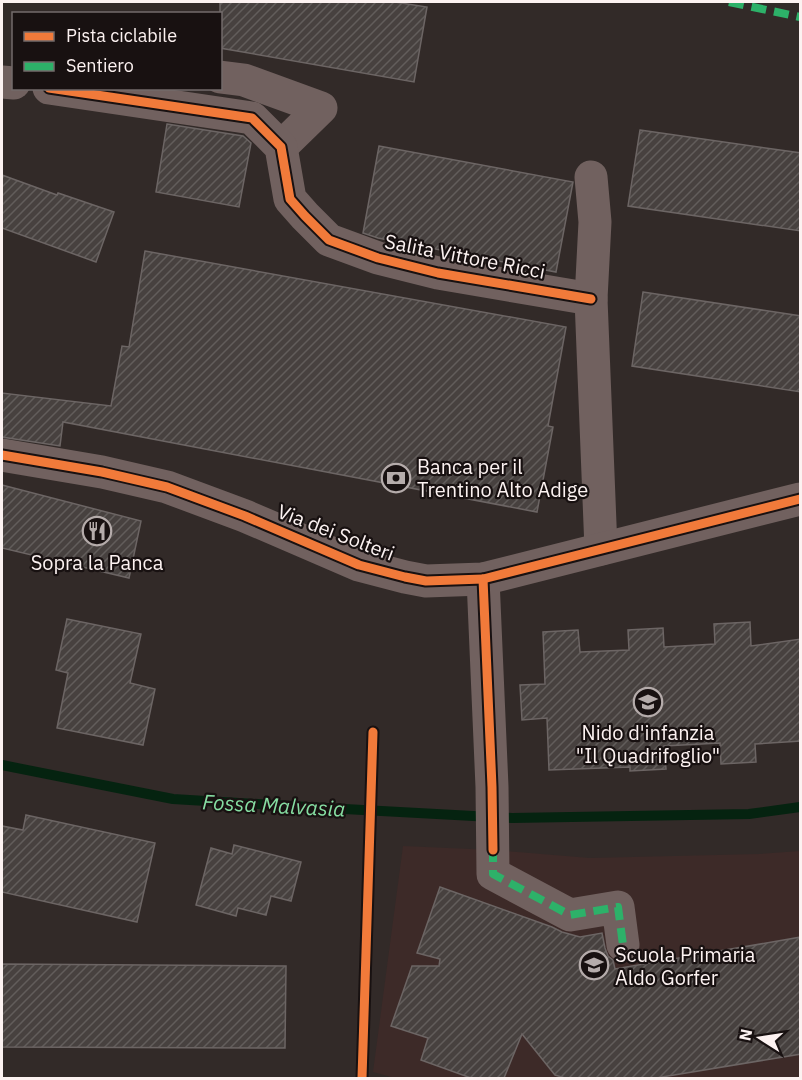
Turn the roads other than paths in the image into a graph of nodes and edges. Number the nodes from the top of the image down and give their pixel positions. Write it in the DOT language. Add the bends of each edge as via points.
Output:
graph roads {
  1 [pos="222,77"];
  2 [pos="63,90"];
  3 [pos="280,147"];
  4 [pos="591,177"];
  5 [pos="591,299"];
  6 [pos="2,455"];
  7 [pos="801,499"];
  8 [pos="601,549"];
  9 [pos="483,579"];
  10 [pos="623,945"];
  1 -- 3 [label="street" via="244,80 321,108"];
  2 -- 3 [label="street" via="252,118"];
  3 -- 5 [label="street, Salita Vittore Ricci" via="290,199 329,240 378,258 438,273"];
  4 -- 5 [label="street" via="595,222"];
  5 -- 8 [label="street"];
  6 -- 9 [label="street, Via dei Solteri" via="167,487 359,565 405,577 426,581"];
  7 -- 8 [label="street, Via dei Solteri"];
  8 -- 9 [label="street, Via dei Solteri"];
  9 -- 10 [label="street" via="493,874 570,915 618,907"];
}
